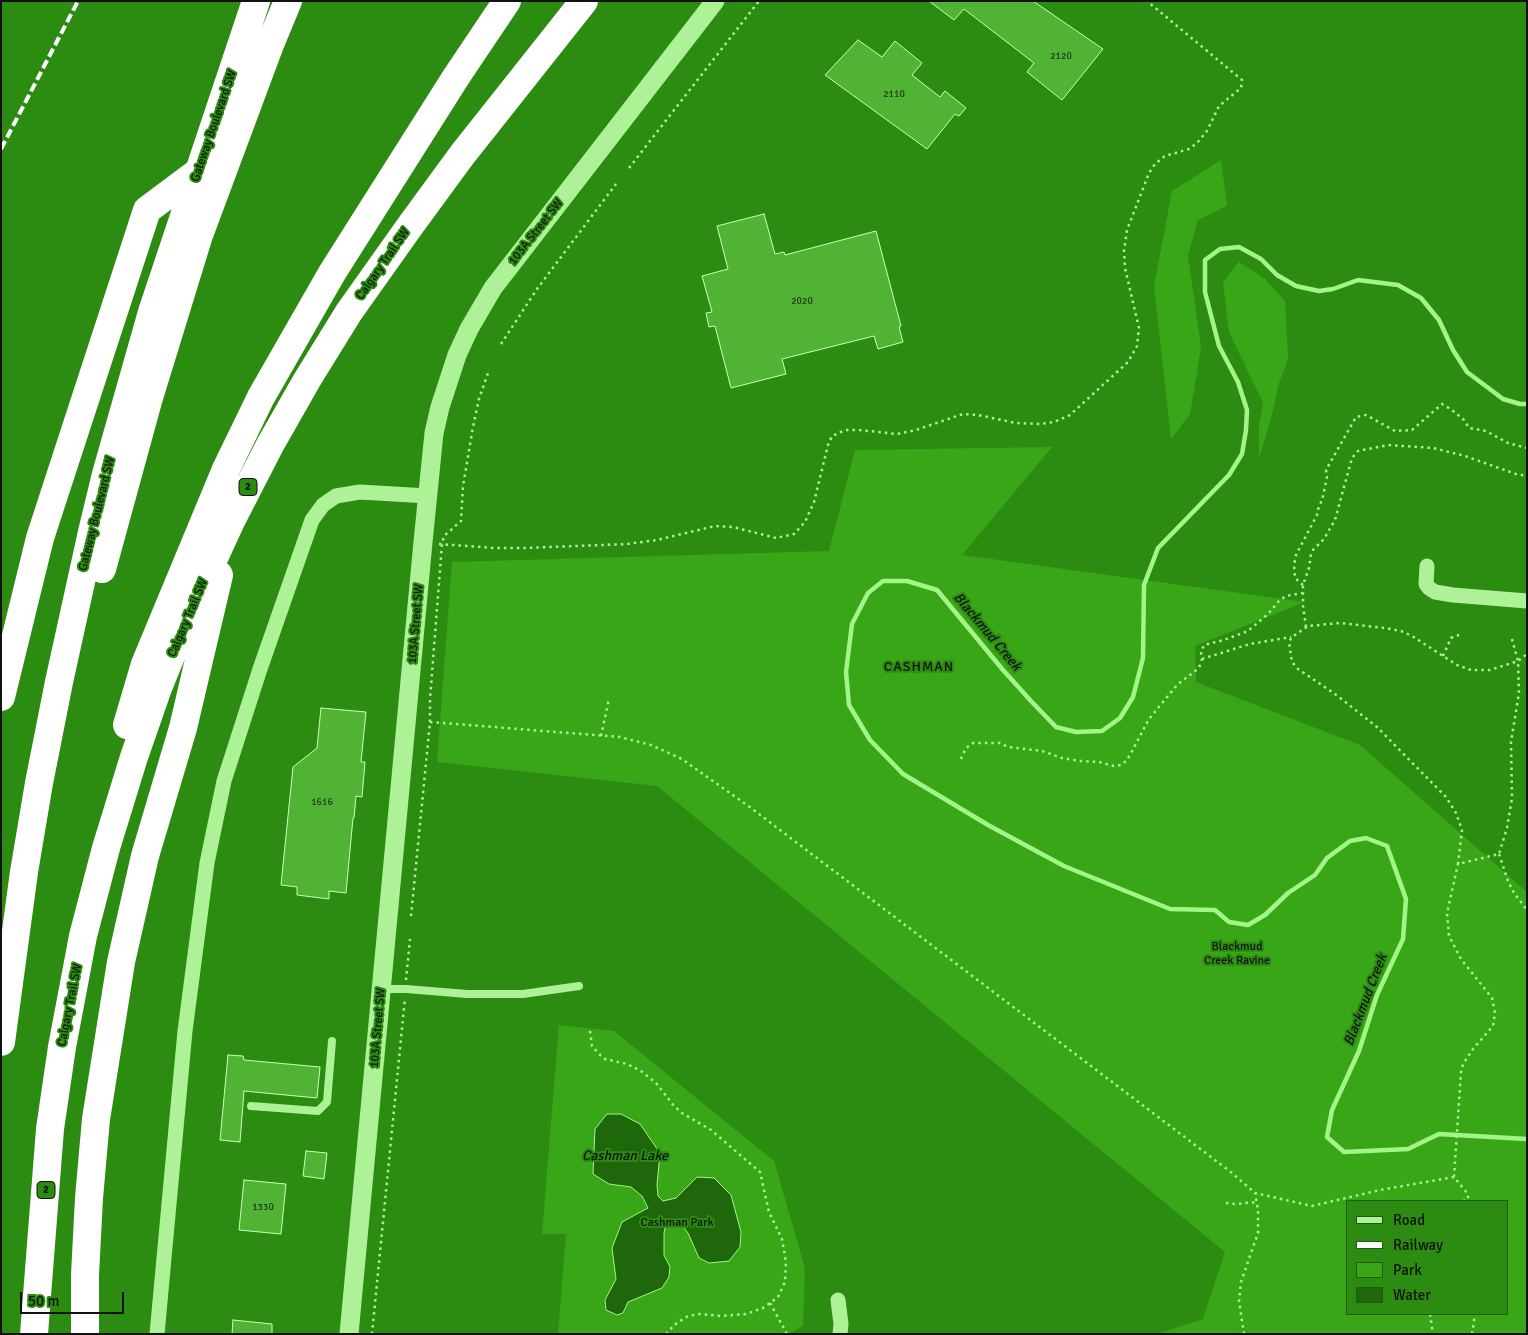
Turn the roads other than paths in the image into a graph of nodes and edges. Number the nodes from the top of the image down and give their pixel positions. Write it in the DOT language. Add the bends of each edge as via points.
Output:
graph roads {
  1 [pos="256,1"];
  2 [pos="288,1"];
  3 [pos="507,1"];
  4 [pos="584,1"];
  5 [pos="715,1"];
  6 [pos="198,172"];
  7 [pos="428,496"];
  8 [pos="232,518"];
  9 [pos="1426,566"];
  10 [pos="1527,601"];
  11 [pos="1,696"];
  12 [pos="24,872"];
  13 [pos="579,986"];
  14 [pos="382,989"];
  15 [pos="332,1041"];
  16 [pos="1,1042"];
  17 [pos="62,1047"];
  18 [pos="251,1106"];
  19 [pos="838,1300"];
  20 [pos="34,1334"];
  21 [pos="85,1334"];
  22 [pos="157,1334"];
  23 [pos="349,1334"];
  24 [pos="840,1334"];
  1 -- 6 [label="highway, Gateway Boulevard SW"];
  2 -- 12 [label="highway" via="199,235 168,333 108,546 45,820"];
  3 -- 17 [label="highway" via="332,273 261,396 226,469 145,664 103,805 74,933"];
  4 -- 8 [label="highway, Calgary Trail SW / 2" via="462,155 349,312 270,445"];
  5 -- 7 [label="street, 103A Street SW" via="482,306 447,382 434,433"];
  6 -- 11 [label="highway" via="147,210 40,538"];
  6 -- 12 [label="highway, Gateway Boulevard SW" via="152,312 106,474 59,682"];
  7 -- 14 [label="street, 103A Street SW"];
  7 -- 22 [label="street" via="360,492 336,496 323,505 312,520 260,669 224,781 207,863 185,1030"];
  8 -- 17 [label="highway, Calgary Trail SW / 2" via="186,619 134,757 83,936"];
  8 -- 21 [label="highway" via="184,728 145,856 121,962 96,1119 87,1236"];
  9 -- 10 [label="street" via="1426,584 1435,592"];
  12 -- 16 [label="highway, Gateway Boulevard SW"];
  13 -- 14 [label="lane" via="524,994"];
  14 -- 23 [label="street, 103A Street SW"];
  15 -- 18 [label="lane" via="327,1102 318,1111"];
  17 -- 20 [label="highway, Calgary Trail SW / 2" via="50,1130"];
  19 -- 24 [label="street"];
}
